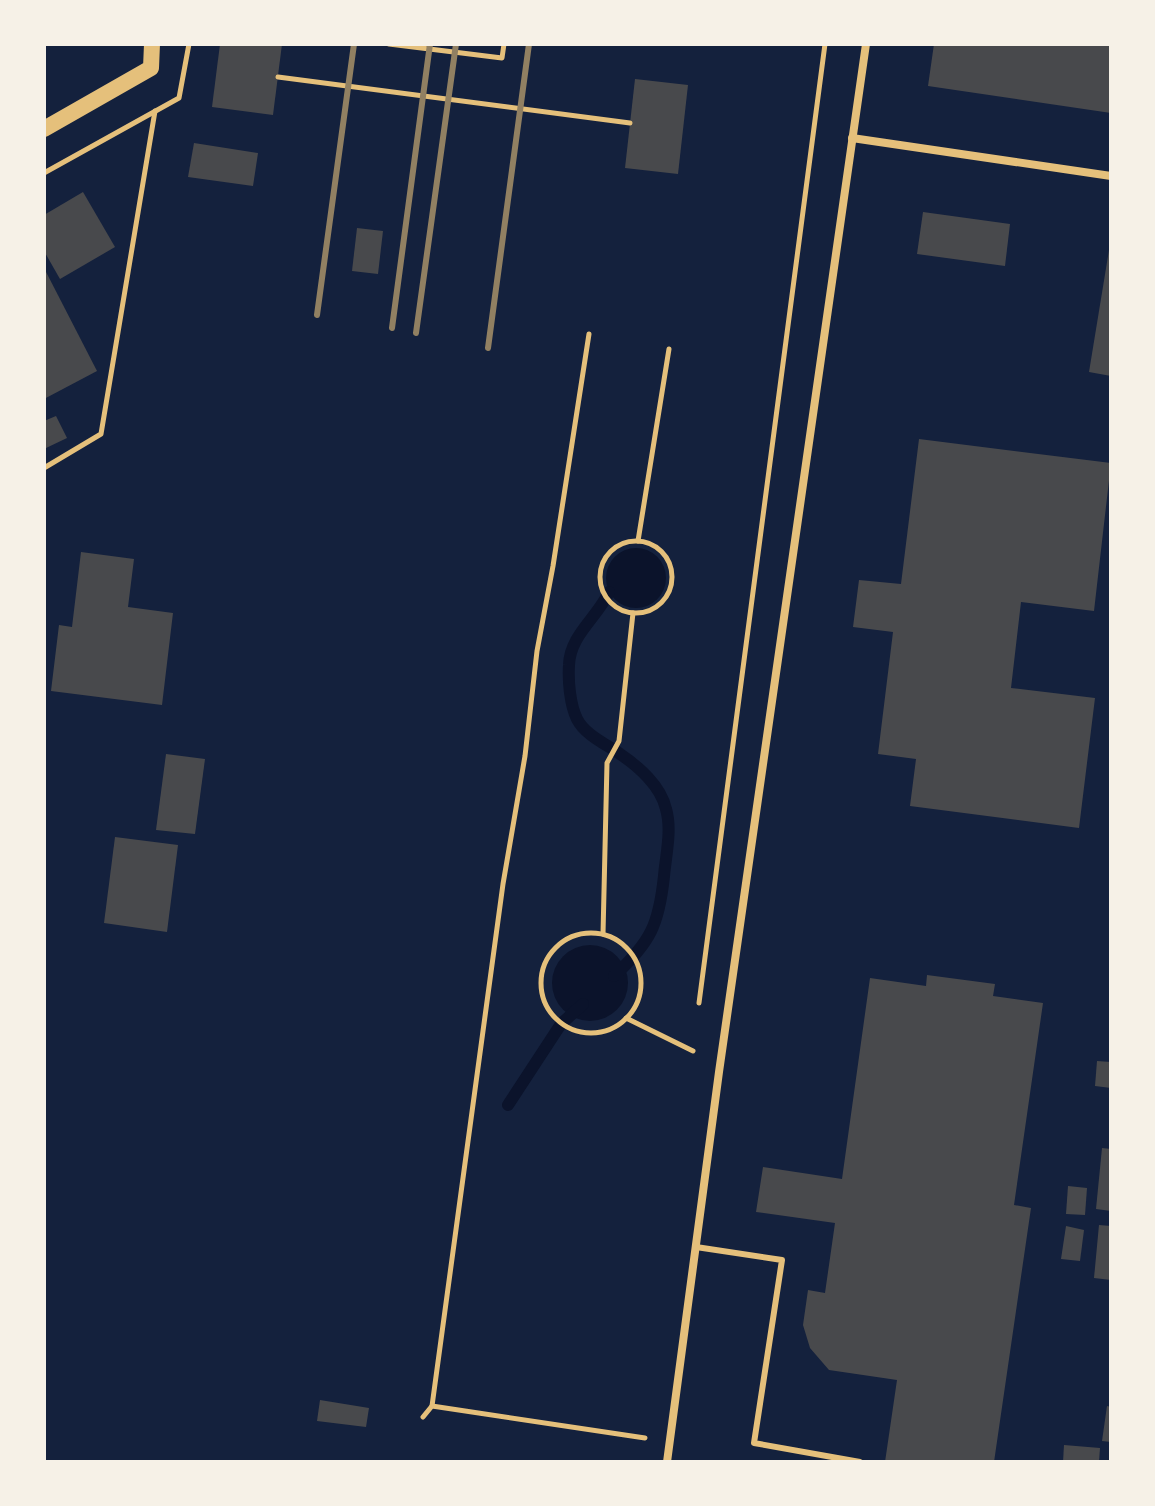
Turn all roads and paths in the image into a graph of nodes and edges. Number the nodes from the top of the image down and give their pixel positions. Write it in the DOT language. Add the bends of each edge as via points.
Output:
graph roads {
  1 [pos="152,44"];
  2 [pos="189,44"];
  3 [pos="389,44"];
  4 [pos="395,44"];
  5 [pos="504,44"];
  6 [pos="825,44"];
  7 [pos="866,44"];
  8 [pos="278,77"];
  9 [pos="155,111"];
  10 [pos="630,123"];
  11 [pos="44,129"];
  12 [pos="852,138"];
  13 [pos="44,173"];
  14 [pos="1111,176"];
  15 [pos="589,334"];
  16 [pos="669,349"];
  17 [pos="44,468"];
  18 [pos="638,541"];
  19 [pos="633,613"];
  20 [pos="603,934"];
  21 [pos="699,1004"];
  22 [pos="626,1018"];
  23 [pos="695,1035"];
  24 [pos="696,1247"];
  25 [pos="432,1406"];
  26 [pos="423,1417"];
  27 [pos="643,1422"];
  28 [pos="641,1438"];
  29 [pos="670,1442"];
  30 [pos="639,1450"];
  31 [pos="667,1462"];
  32 [pos="860,1462"];
  1 -- 11 [label="main road" via="151,68"];
  2 -- 9 [label="path" via="179,98"];
  3 -- 4 [label="path"];
  4 -- 5 [label="path" via="502,58"];
  6 -- 21 [label="path"];
  7 -- 12 [label="street"];
  8 -- 10 [label="path"];
  9 -- 13 [label="path"];
  9 -- 17 [label="path" via="101,434"];
  12 -- 14 [label="street"];
  12 -- 24 [label="street"];
  15 -- 25 [label="path" via="537,651"];
  16 -- 18 [label="path"];
  18 -- 19 [label="path" via="614,549 601,569 603,593 610,603"];
  18 -- 19 [label="path" via="659,549 673,580 664,601"];
  19 -- 20 [label="path" via="619,741 607,763"];
  20 -- 22 [label="path" via="637,963 640,988"];
  20 -- 22 [label="path" via="569,937 556,947 546,960 541,990 556,1018 583,1033 614,1028"];
  22 -- 23 [label="path" via="693,1051"];
  24 -- 29 [label="street"];
  24 -- 32 [label="lane" via="782,1260 754,1443"];
  25 -- 26 [label="path"];
  25 -- 28 [label="path"];
  27 -- 28 [label="path"];
  28 -- 29 [label="path"];
  28 -- 30 [label="path"];
  29 -- 31 [label="street"];
}
